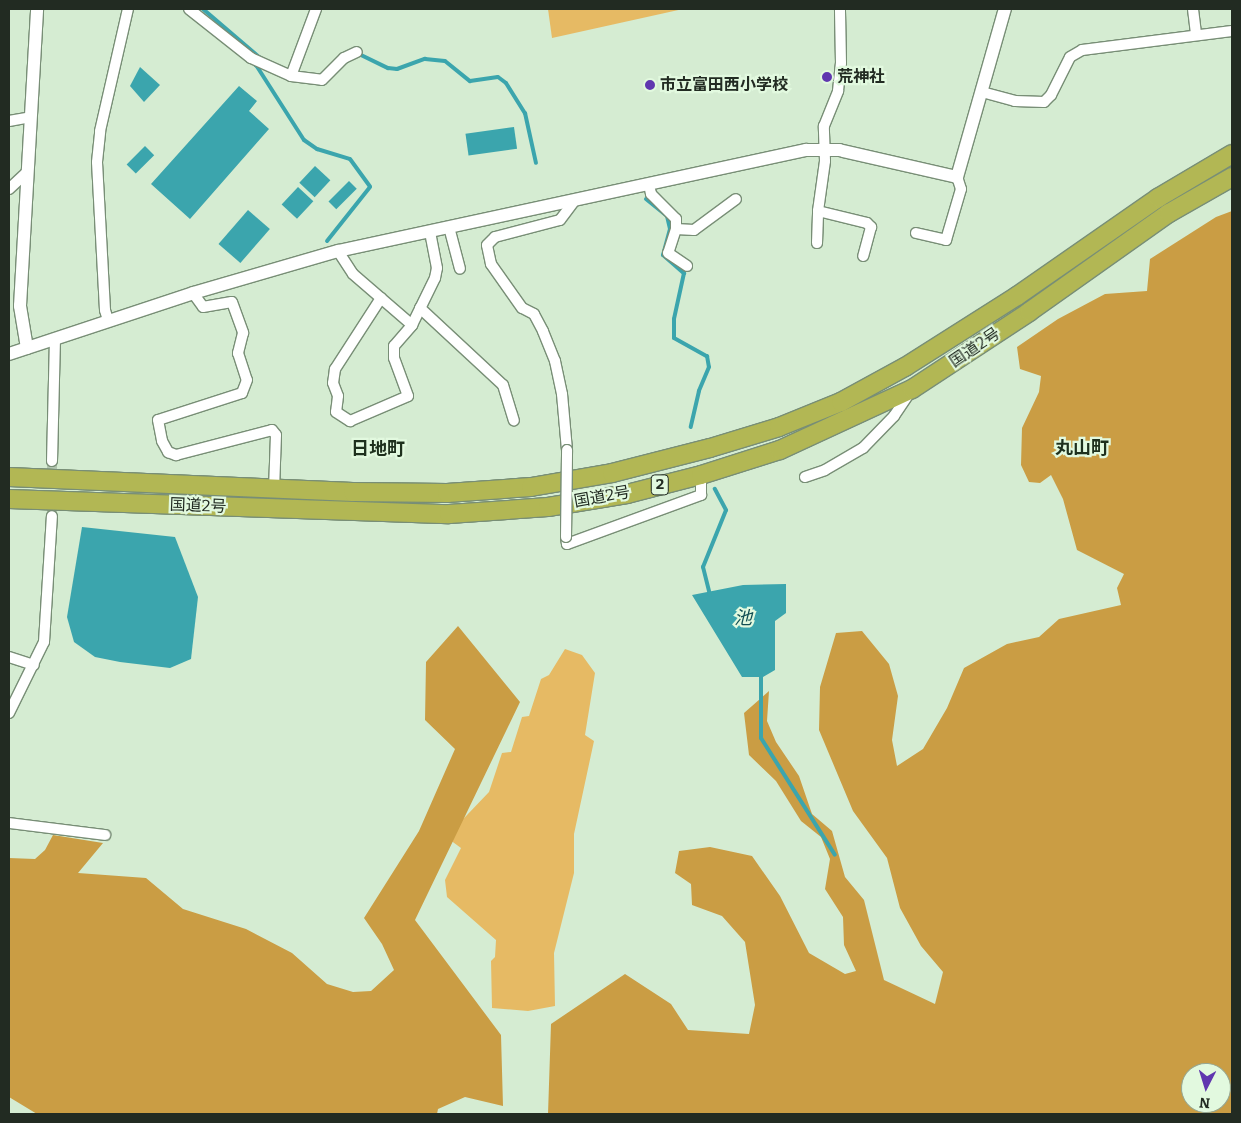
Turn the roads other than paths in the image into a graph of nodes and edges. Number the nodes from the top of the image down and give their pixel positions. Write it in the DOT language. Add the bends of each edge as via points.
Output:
graph roads {
  1 [pos="37,9"];
  2 [pos="128,9"];
  3 [pos="189,9"];
  4 [pos="316,9"];
  5 [pos="840,9"];
  6 [pos="1005,9"];
  7 [pos="1193,9"];
  8 [pos="1232,31"];
  9 [pos="1196,35"];
  10 [pos="357,52"];
  11 [pos="291,76"];
  12 [pos="982,92"];
  13 [pos="31,118"];
  14 [pos="9,121"];
  15 [pos="822,149"];
  16 [pos="1232,154"];
  17 [pos="28,171"];
  18 [pos="957,177"];
  19 [pos="1232,177"];
  20 [pos="649,185"];
  21 [pos="9,189"];
  22 [pos="736,199"];
  23 [pos="575,200"];
  24 [pos="818,211"];
  25 [pos="449,227"];
  26 [pos="676,229"];
  27 [pos="430,232"];
  28 [pos="916,233"];
  29 [pos="817,243"];
  30 [pos="338,251"];
  31 [pos="863,256"];
  32 [pos="687,266"];
  33 [pos="460,269"];
  34 [pos="193,293"];
  35 [pos="381,298"];
  36 [pos="420,308"];
  37 [pos="108,320"];
  38 [pos="412,325"];
  39 [pos="55,339"];
  40 [pos="27,348"];
  41 [pos="9,354"];
  42 [pos="912,389"];
  43 [pos="514,420"];
  44 [pos="52,461"];
  45 [pos="701,475"];
  46 [pos="9,477"];
  47 [pos="805,477"];
  48 [pos="274,489"];
  49 [pos="9,499"];
  50 [pos="52,516"];
  51 [pos="9,657"];
  52 [pos="34,665"];
  53 [pos="9,712"];
  54 [pos="9,823"];
  55 [pos="105,835"];
  1 -- 13 [label="street"];
  2 -- 37 [label="street" via="100,131 97,162"];
  3 -- 11 [label="street" via="251,58"];
  4 -- 11 [label="street"];
  5 -- 15 [label="street" via="838,91 824,126"];
  6 -- 12 [label="street"];
  7 -- 9 [label="street"];
  8 -- 9 [label="street"];
  9 -- 12 [label="street" via="1082,50 1070,57 1051,95 1044,102 1015,101"];
  10 -- 11 [label="street" via="344,58 322,80"];
  12 -- 18 [label="street"];
  13 -- 14 [label="street"];
  13 -- 17 [label="street"];
  15 -- 18 [label="street"];
  15 -- 20 [label="street"];
  15 -- 24 [label="street" via="825,162"];
  16 -- 48 [label="highway, 国道2号 / 2" via="1158,198 937,348 841,402 779,427 612,473 531,487 447,492"];
  17 -- 21 [label="street"];
  17 -- 40 [label="street" via="20,306"];
  18 -- 28 [label="street" via="961,189 946,240"];
  19 -- 42 [label="highway, 国道2号 / 2" via="1169,213 1029,312"];
  20 -- 23 [label="street"];
  20 -- 26 [label="street" via="651,194 676,219"];
  22 -- 26 [label="street" via="694,230"];
  23 -- 25 [label="street"];
  23 -- 45 [label="street, bridge" via="560,220 496,237 487,245 491,264 522,308 534,314 543,330 560,386 567,450 567,544 701,495"];
  24 -- 29 [label="street"];
  24 -- 31 [label="street" via="867,223 871,228"];
  25 -- 27 [label="street"];
  25 -- 33 [label="street"];
  26 -- 32 [label="street" via="668,253"];
  27 -- 30 [label="street"];
  27 -- 36 [label="street" via="436,268"];
  30 -- 34 [label="street"];
  30 -- 35 [label="street" via="353,274"];
  34 -- 37 [label="street"];
  34 -- 48 [label="street" via="203,307 232,302 243,333 238,353 247,380 242,394 158,420 162,441 168,452 176,454 272,430 276,435"];
  35 -- 38 [label="street"];
  35 -- 38 [label="street" via="335,369 336,412 350,421 408,396 394,358 394,346"];
  36 -- 38 [label="street"];
  36 -- 43 [label="street" via="503,385"];
  37 -- 39 [label="street"];
  39 -- 40 [label="street"];
  39 -- 44 [label="street"];
  40 -- 41 [label="street"];
  42 -- 45 [label="highway, 国道2号 / 2" via="780,450"];
  42 -- 47 [label="street" via="894,416 864,448 825,470"];
  45 -- 49 [label="highway, 国道2号 / 2" via="626,494 548,507 449,514"];
  46 -- 48 [label="highway, 国道2号 / 2"];
  50 -- 52 [label="street" via="44,642"];
  51 -- 52 [label="street"];
  52 -- 53 [label="street"];
  54 -- 55 [label="street"];
}
